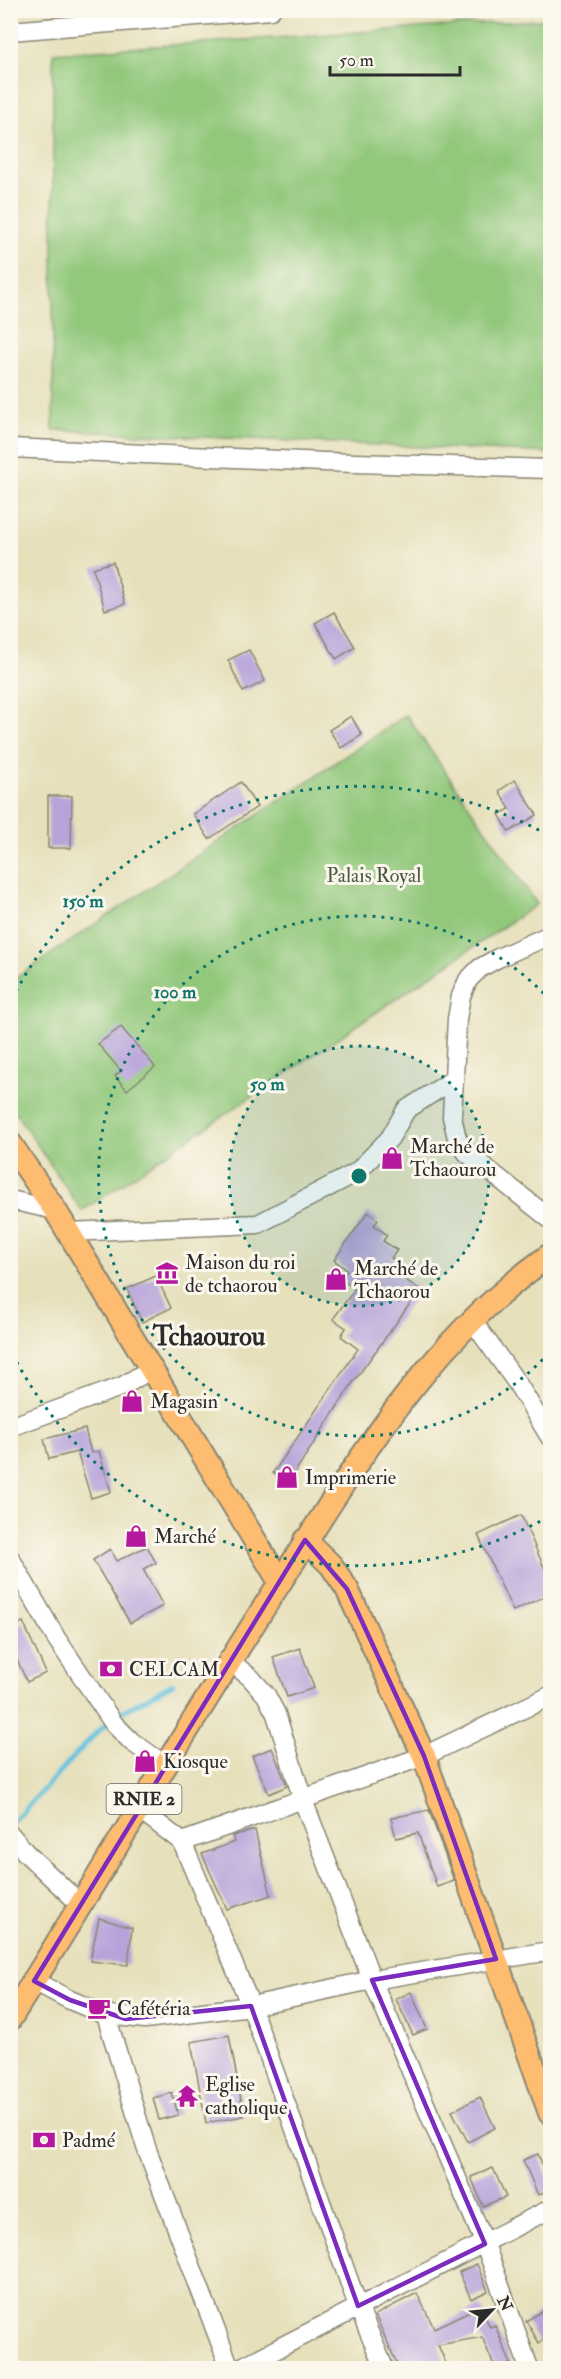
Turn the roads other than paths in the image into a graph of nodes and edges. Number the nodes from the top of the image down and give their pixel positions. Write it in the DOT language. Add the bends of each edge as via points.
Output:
graph roads {
  1 [pos="271,10"];
  2 [pos="10,31"];
  3 [pos="10,448"];
  4 [pos="550,469"];
  5 [pos="550,935"];
  6 [pos="454,1079"];
  7 [pos="10,1143"];
  8 [pos="10,1200"];
  9 [pos="55,1210"];
  10 [pos="550,1219"];
  11 [pos="68,1232"];
  12 [pos="550,1255"];
  13 [pos="472,1320"];
  14 [pos="151,1369"];
  15 [pos="10,1427"];
  16 [pos="550,1437"];
  17 [pos="305,1540"];
  18 [pos="10,1558"];
  19 [pos="280,1582"];
  20 [pos="228,1660"];
  21 [pos="550,1696"];
  22 [pos="424,1756"];
  23 [pos="165,1765"];
  24 [pos="303,1800"];
  25 [pos="138,1808"];
  26 [pos="10,1834"];
  27 [pos="182,1842"];
  28 [pos="81,1905"];
  29 [pos="550,1951"];
  30 [pos="496,1959"];
  31 [pos="372,1980"];
  32 [pos="34,1981"];
  33 [pos="251,2006"];
  34 [pos="106,2015"];
  35 [pos="10,2019"];
  36 [pos="550,2113"];
  37 [pos="550,2209"];
  38 [pos="485,2244"];
  39 [pos="358,2306"];
  40 [pos="230,2368"];
  41 [pos="240,2368"];
  42 [pos="384,2368"];
  43 [pos="529,2368"];
  1 -- 2 [label="street"];
  3 -- 4 [label="street"];
  5 -- 6 [label="street" via="498,958 468,980 457,1019"];
  6 -- 10 [label="street" via="452,1117 457,1138 467,1153"];
  6 -- 11 [label="street" via="406,1110 390,1138 357,1172 258,1224"];
  7 -- 9 [label="main road"];
  8 -- 9 [label="street"];
  9 -- 11 [label="main road"];
  11 -- 14 [label="main road"];
  12 -- 13 [label="main road, RNIE 2"];
  13 -- 16 [label="street"];
  13 -- 17 [label="main road, RNIE 2" via="381,1426"];
  14 -- 15 [label="street" via="123,1386"];
  14 -- 19 [label="main road"];
  17 -- 19 [label="main road, RNIE 2"];
  17 -- 22 [label="main road" via="331,1565 347,1589"];
  18 -- 23 [label="street" via="56,1638 114,1724"];
  19 -- 20 [label="main road, RNIE 2"];
  20 -- 23 [label="main road, RNIE 2"];
  20 -- 24 [label="street" via="250,1677 271,1704"];
  21 -- 22 [label="street"];
  22 -- 24 [label="street"];
  22 -- 30 [label="main road"];
  23 -- 25 [label="main road, RNIE 2"];
  24 -- 27 [label="street"];
  24 -- 31 [label="street"];
  25 -- 27 [label="street"];
  25 -- 28 [label="main road, RNIE 2"];
  26 -- 28 [label="street"];
  27 -- 33 [label="street"];
  28 -- 32 [label="main road, RNIE 2"];
  29 -- 30 [label="street"];
  30 -- 31 [label="street"];
  30 -- 36 [label="main road"];
  31 -- 33 [label="street"];
  31 -- 38 [label="street"];
  32 -- 34 [label="street"];
  32 -- 35 [label="main road, RNIE 2"];
  33 -- 34 [label="street" via="145,2019"];
  33 -- 39 [label="street"];
  34 -- 40 [label="street" via="146,2147"];
  37 -- 38 [label="street"];
  38 -- 39 [label="street"];
  38 -- 43 [label="street"];
  39 -- 41 [label="street"];
  39 -- 42 [label="street"];
}
